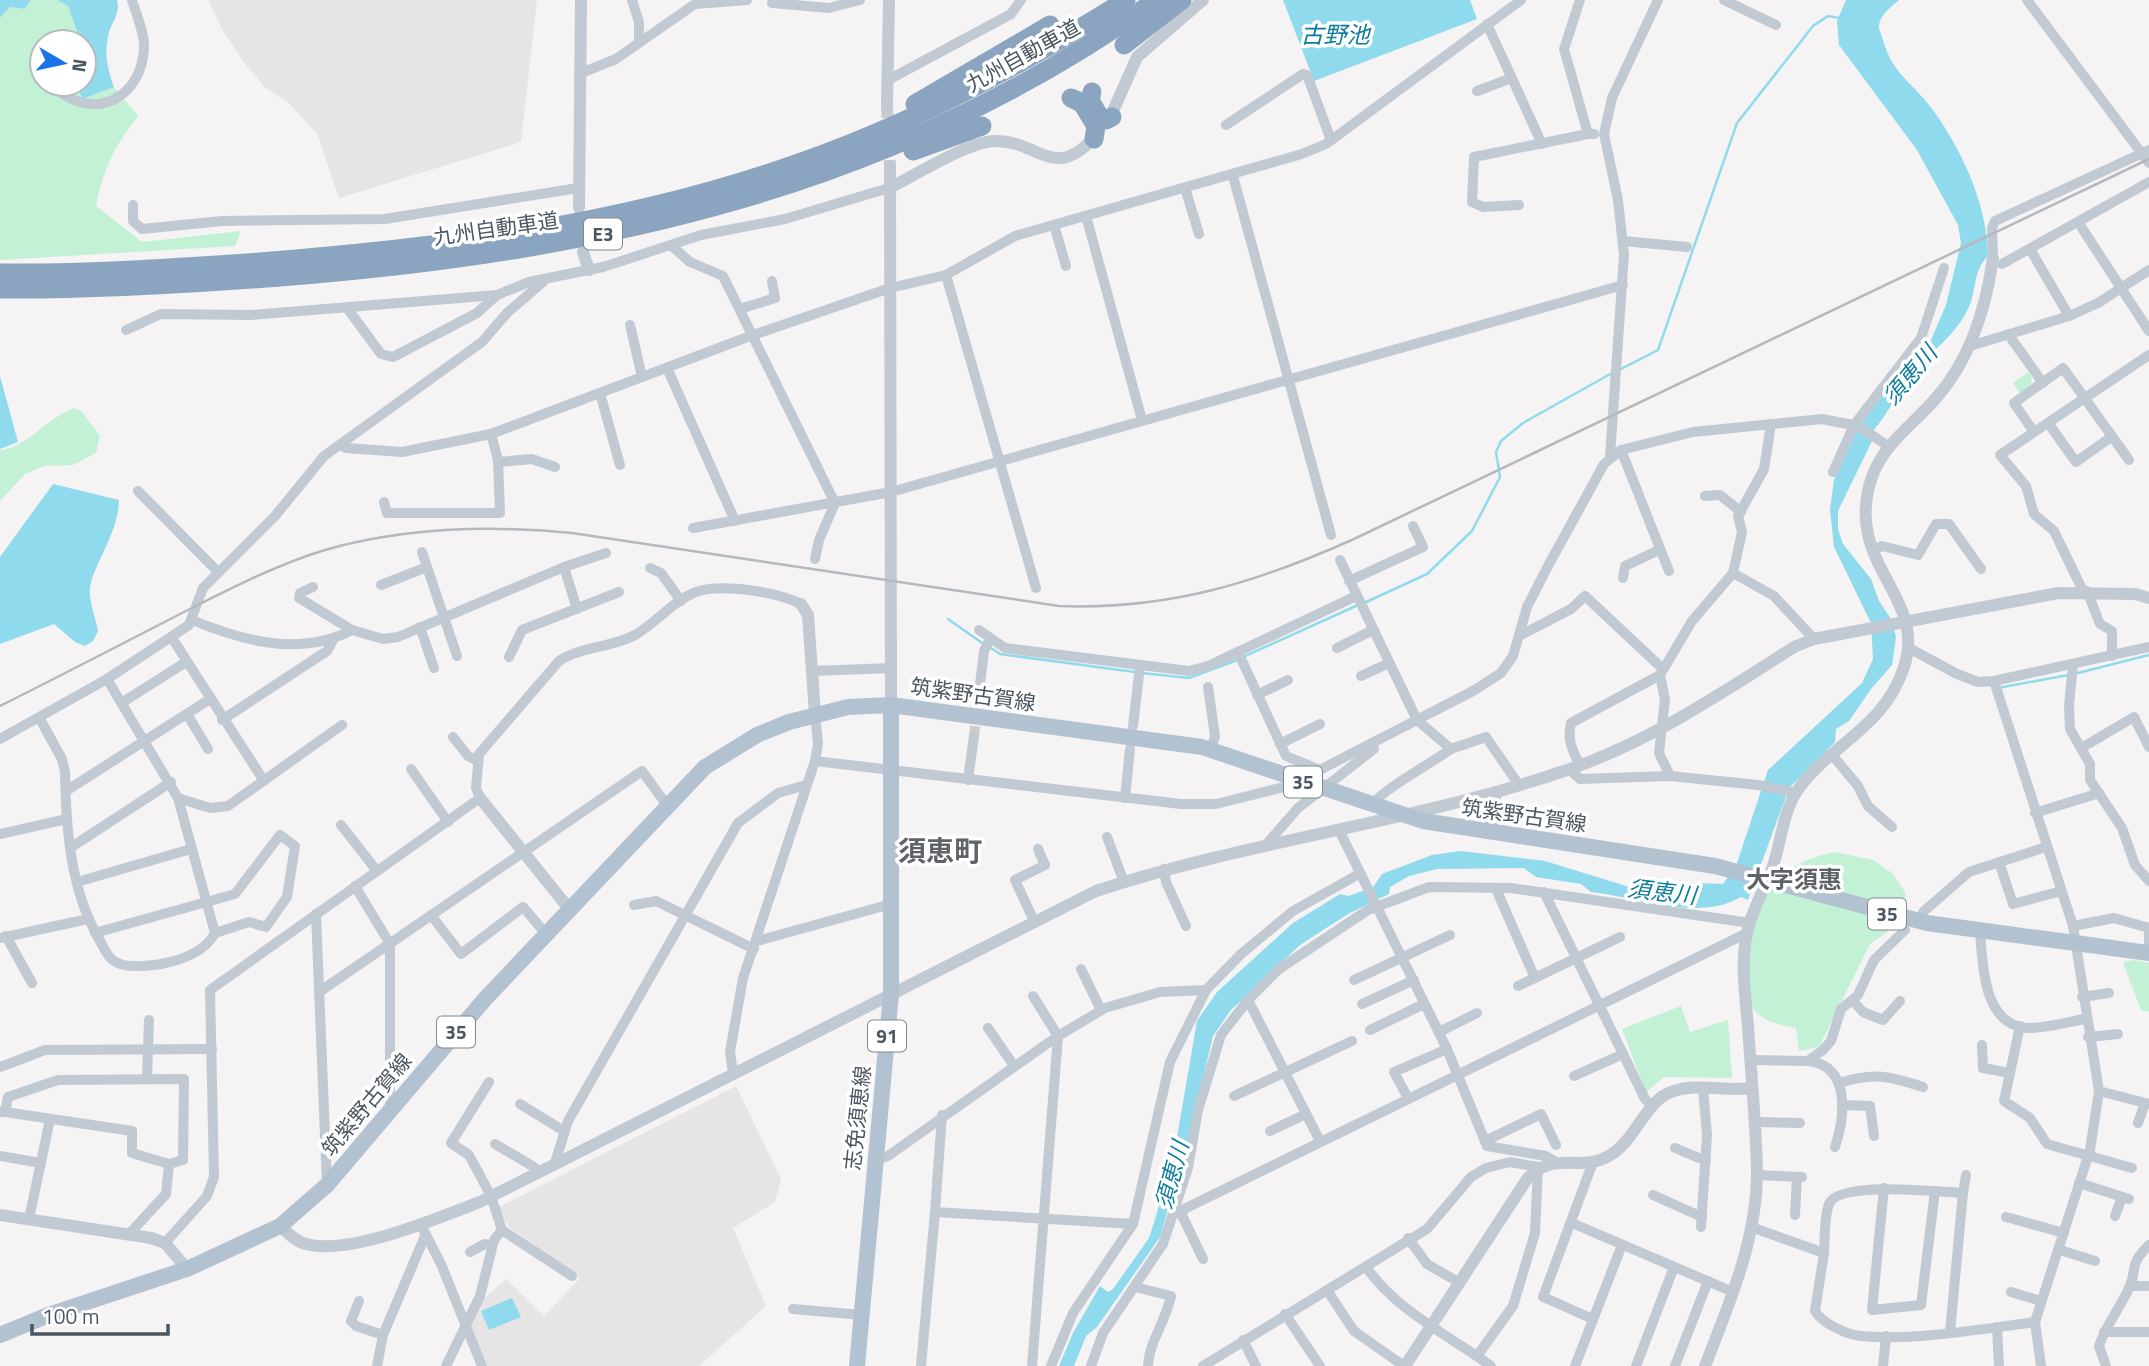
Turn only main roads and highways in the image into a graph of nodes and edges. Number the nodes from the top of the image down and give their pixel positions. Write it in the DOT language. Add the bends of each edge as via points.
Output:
graph roads {
  1 [pos="1126,0"];
  2 [pos="1156,0"];
  3 [pos="1182,0"];
  4 [pos="1050,25"];
  5 [pos="1124,45"];
  6 [pos="1093,92"];
  7 [pos="1071,99"];
  8 [pos="1112,117"];
  9 [pos="982,126"];
  10 [pos="1094,139"];
  11 [pos="708,192"];
  12 [pos="740,202"];
  13 [pos="0,273"];
  14 [pos="0,289"];
  15 [pos="891,705"];
  16 [pos="2149,955"];
  17 [pos="0,1335"];
  18 [pos="857,1366"];
  1 -- 11 [label="highway, 九州自動車道 / E3" via="1023,63 939,106 793,165"];
  2 -- 12 [label="highway, 九州自動車道 / E3" via="1067,58 965,114 842,168"];
  3 -- 5 [label="highway"];
  4 -- 11 [label="highway" via="906,109 818,152"];
  6 -- 8 [label="highway" via="1090,100 1099,116"];
  7 -- 10 [label="highway" via="1082,103 1096,126"];
  9 -- 12 [label="highway" via="831,180"];
  11 -- 13 [label="highway, 九州自動車道 / E3" via="464,242 386,251 200,266"];
  12 -- 14 [label="highway, 九州自動車道 / E3" via="573,241 388,267 200,283"];
  15 -- 16 [label="main road, 筑紫野古賀線 / 35" via="1211,749 1401,816 1715,866 1888,915"];
  15 -- 17 [label="main road, 筑紫野古賀線 / 35" via="815,714 757,735 705,767 485,999 327,1185 280,1226 187,1269"];
  15 -- 18 [label="main road, 志免須恵線 / 91" via="891,994"];
}
